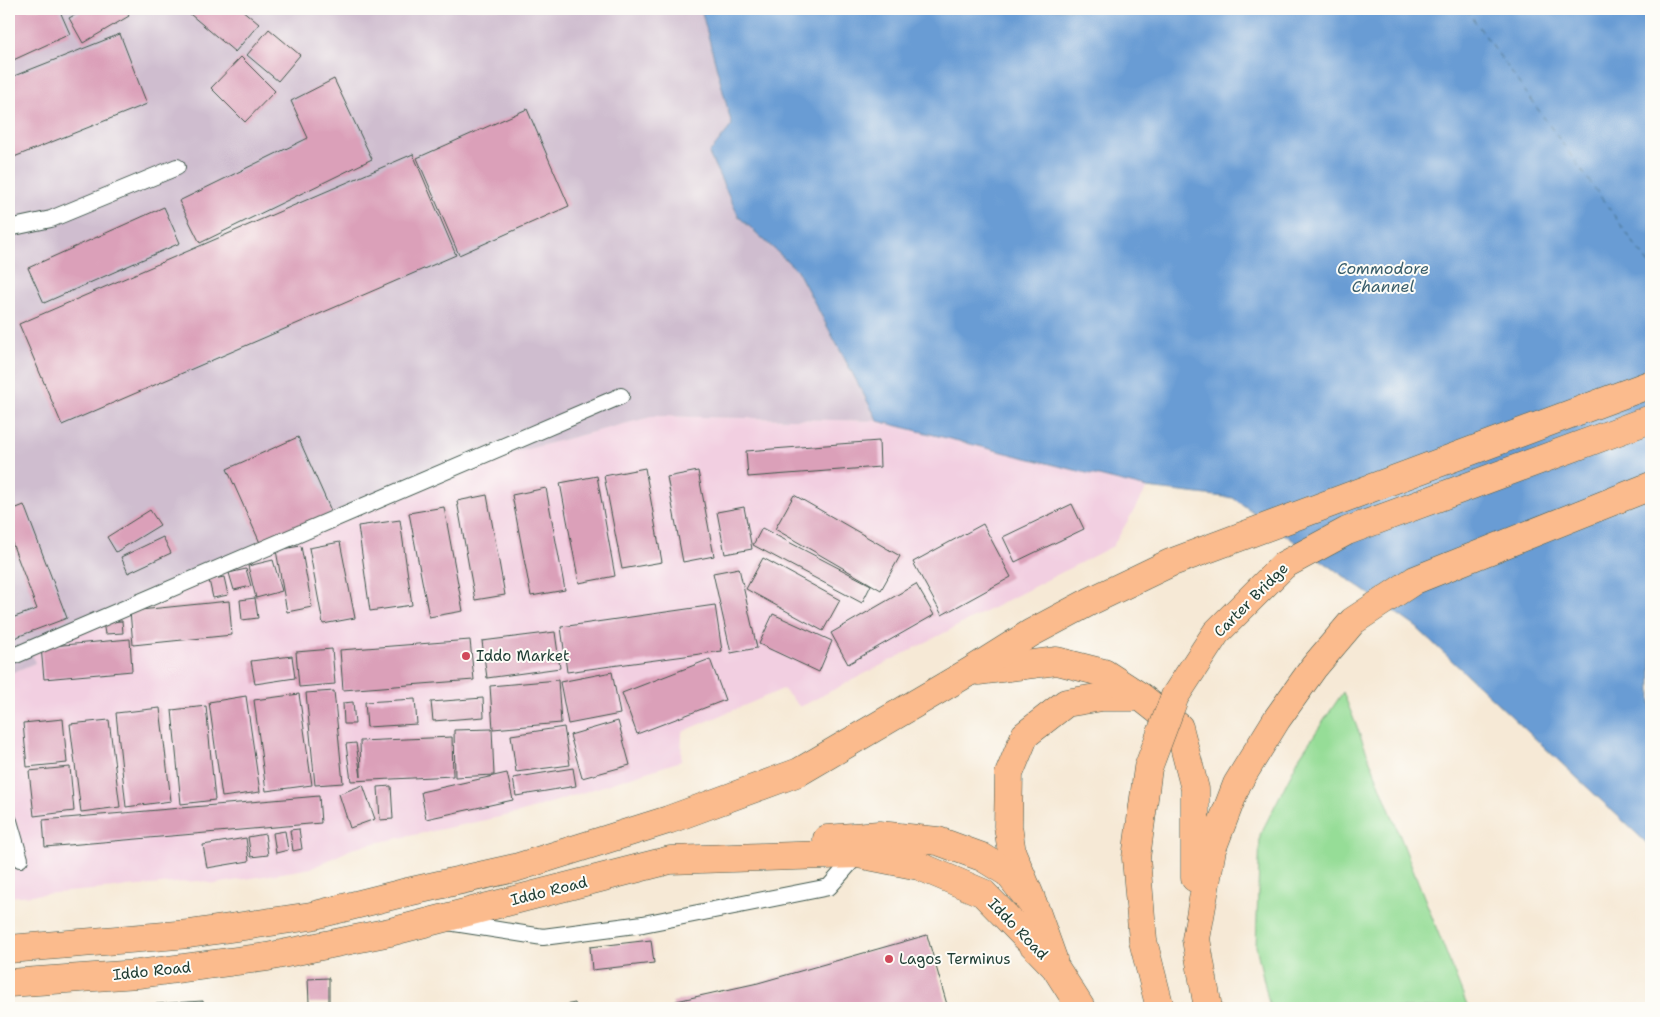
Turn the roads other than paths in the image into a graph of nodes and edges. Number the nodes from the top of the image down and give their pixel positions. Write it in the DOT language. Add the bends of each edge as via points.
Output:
graph roads {
  1 [pos="177,167"];
  2 [pos="9,228"];
  3 [pos="1651,384"];
  4 [pos="621,396"];
  5 [pos="1651,419"];
  6 [pos="1651,486"];
  7 [pos="9,658"];
  8 [pos="969,672"];
  9 [pos="1141,698"];
  10 [pos="9,821"];
  11 [pos="858,854"];
  12 [pos="20,859"];
  13 [pos="670,860"];
  14 [pos="1034,906"];
  15 [pos="436,920"];
  16 [pos="1196,939"];
  17 [pos="9,949"];
  18 [pos="1056,967"];
  19 [pos="9,983"];
  20 [pos="1066,1008"];
  21 [pos="1081,1008"];
  22 [pos="1160,1008"];
  23 [pos="1208,1008"];
  1 -- 2 [label="lane" via="51,218"];
  3 -- 8 [label="main road, Iddo Road" via="1170,563 1040,628"];
  4 -- 7 [label="lane"];
  5 -- 22 [label="main road, Carter Bridge, bridge" via="1347,531 1284,564 1216,633 1175,696 1148,768 1136,858 1143,941"];
  6 -- 16 [label="main road" via="1414,580 1353,621 1314,667 1237,784 1212,849"];
  8 -- 9 [label="main road" via="1057,661 1104,673"];
  8 -- 17 [label="main road, Iddo Road" via="799,772 668,820 515,868 311,916 189,934"];
  9 -- 14 [label="main road" via="1102,697 1066,703 1025,735 1008,774 1008,826 1012,853"];
  9 -- 16 [label="main road" via="1179,727 1195,790"];
  10 -- 12 [label="lane"];
  11 -- 13 [label="main road, Iddo Road"];
  11 -- 15 [label="lane" via="829,887 643,924 543,937"];
  11 -- 18 [label="main road, Iddo Road" via="919,866 983,893"];
  13 -- 14 [label="main road" via="879,835 938,841 982,857 1008,873"];
  13 -- 15 [label="main road, Iddo Road"];
  14 -- 18 [label="main road"];
  15 -- 19 [label="main road, Iddo Road" via="267,957 138,974"];
  16 -- 23 [label="main road"];
  18 -- 20 [label="main road"];
  18 -- 21 [label="main road"];
}
